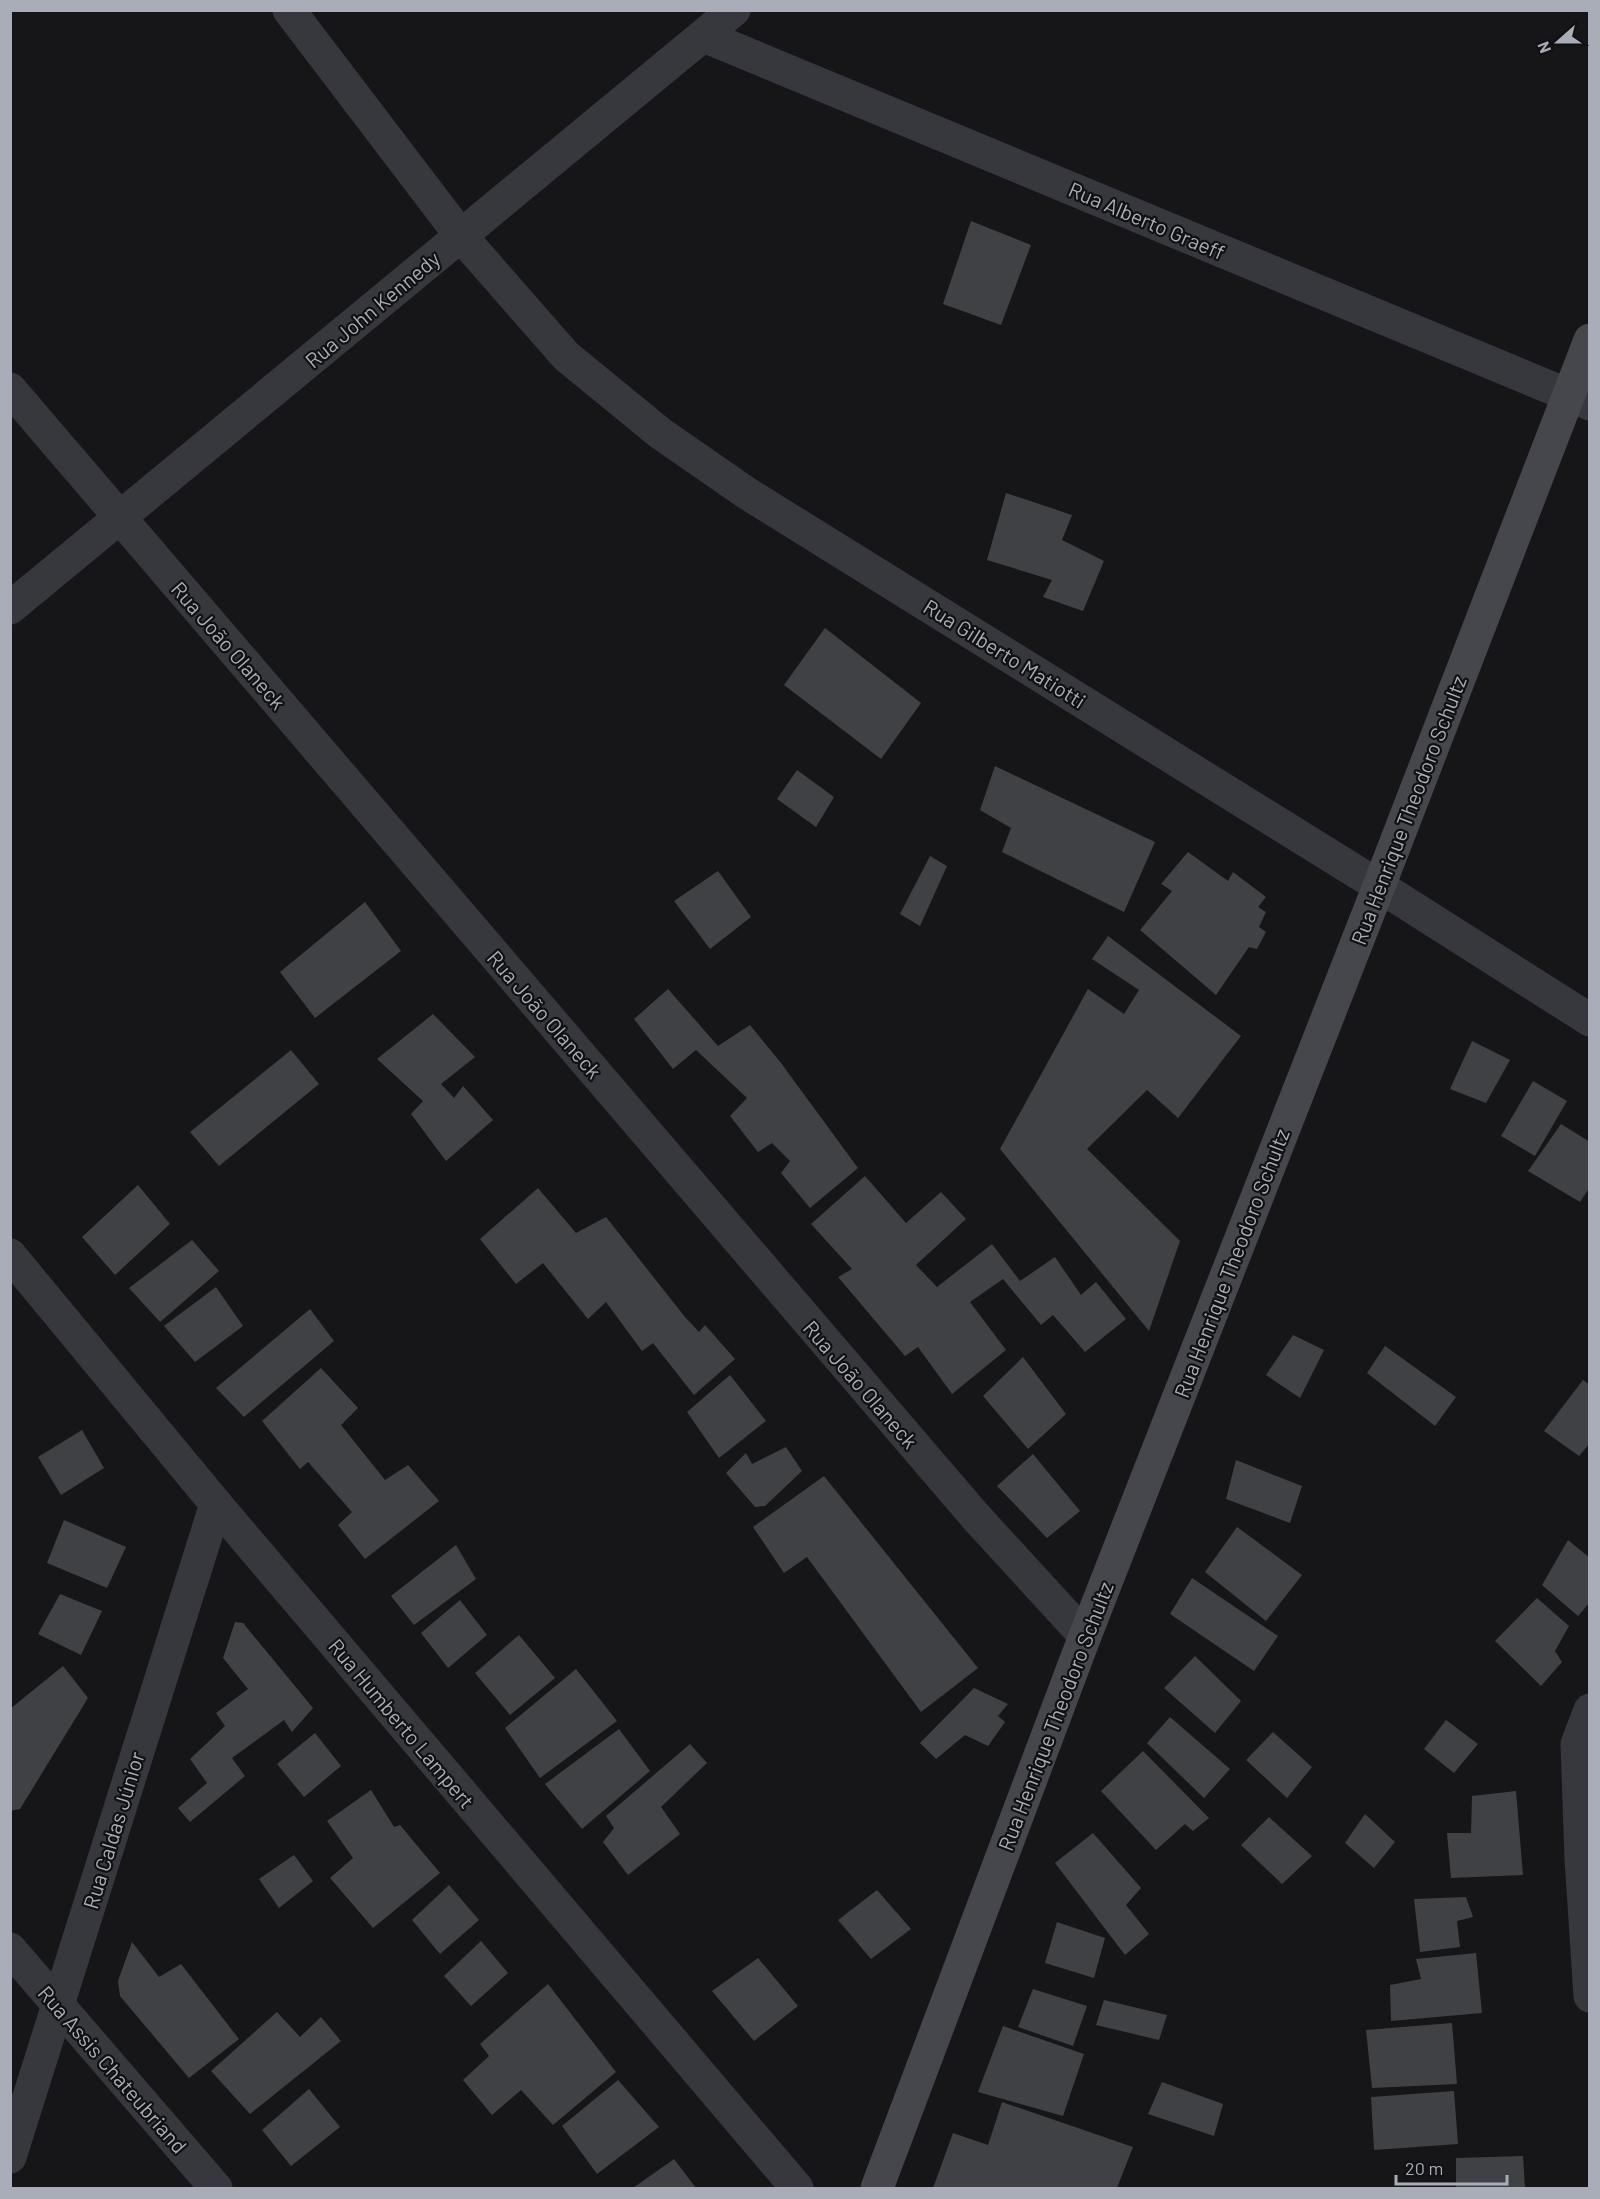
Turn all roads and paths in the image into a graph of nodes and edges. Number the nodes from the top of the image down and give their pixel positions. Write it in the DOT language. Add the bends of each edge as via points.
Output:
graph roads {
  1 [pos="289,10"];
  2 [pos="734,10"];
  3 [pos="704,36"];
  4 [pos="460,236"];
  5 [pos="1590,340"];
  6 [pos="10,389"];
  7 [pos="1579,400"];
  8 [pos="120,518"];
  9 [pos="10,608"];
  10 [pos="1378,886"];
  11 [pos="1590,1020"];
  12 [pos="10,1255"];
  13 [pos="216,1503"];
  14 [pos="1085,1636"];
  15 [pos="1590,1710"];
  16 [pos="10,1949"];
  17 [pos="1590,1996"];
  18 [pos="58,2007"];
  19 [pos="10,2157"];
  20 [pos="216,2188"];
  21 [pos="797,2188"];
  22 [pos="877,2188"];
  1 -- 4 [label="street, Rua Gilberto Matiotti"];
  2 -- 3 [label="street, Rua John Kennedy"];
  3 -- 4 [label="street, Rua John Kennedy"];
  3 -- 7 [label="street, Rua Alberto Graeff"];
  4 -- 8 [label="street, Rua John Kennedy"];
  4 -- 10 [label="street, Rua Gilberto Matiotti" via="566,356 660,432 748,494"];
  5 -- 7 [label="street, Rua Henrique Theodoro Schultz"];
  6 -- 8 [label="street, Rua João Olaneck"];
  7 -- 10 [label="street, Rua Henrique Theodoro Schultz"];
  8 -- 9 [label="street, Rua John Kennedy"];
  8 -- 14 [label="street, Rua João Olaneck" via="967,1507"];
  10 -- 11 [label="street, Rua Gilberto Matiotti"];
  10 -- 14 [label="street, Rua Henrique Theodoro Schultz"];
  12 -- 13 [label="street, Rua Humberto Lampert"];
  13 -- 18 [label="street, Rua Caldas Júnior"];
  13 -- 21 [label="street, Rua Humberto Lampert"];
  14 -- 22 [label="street, Rua Henrique Theodoro Schultz"];
  15 -- 17 [label="street" via="1577,1744"];
  16 -- 18 [label="street, Rua Assis Chateubriand"];
  18 -- 19 [label="street, Rua Caldas Júnior"];
  18 -- 20 [label="street, Rua Assis Chateubriand"];
}
